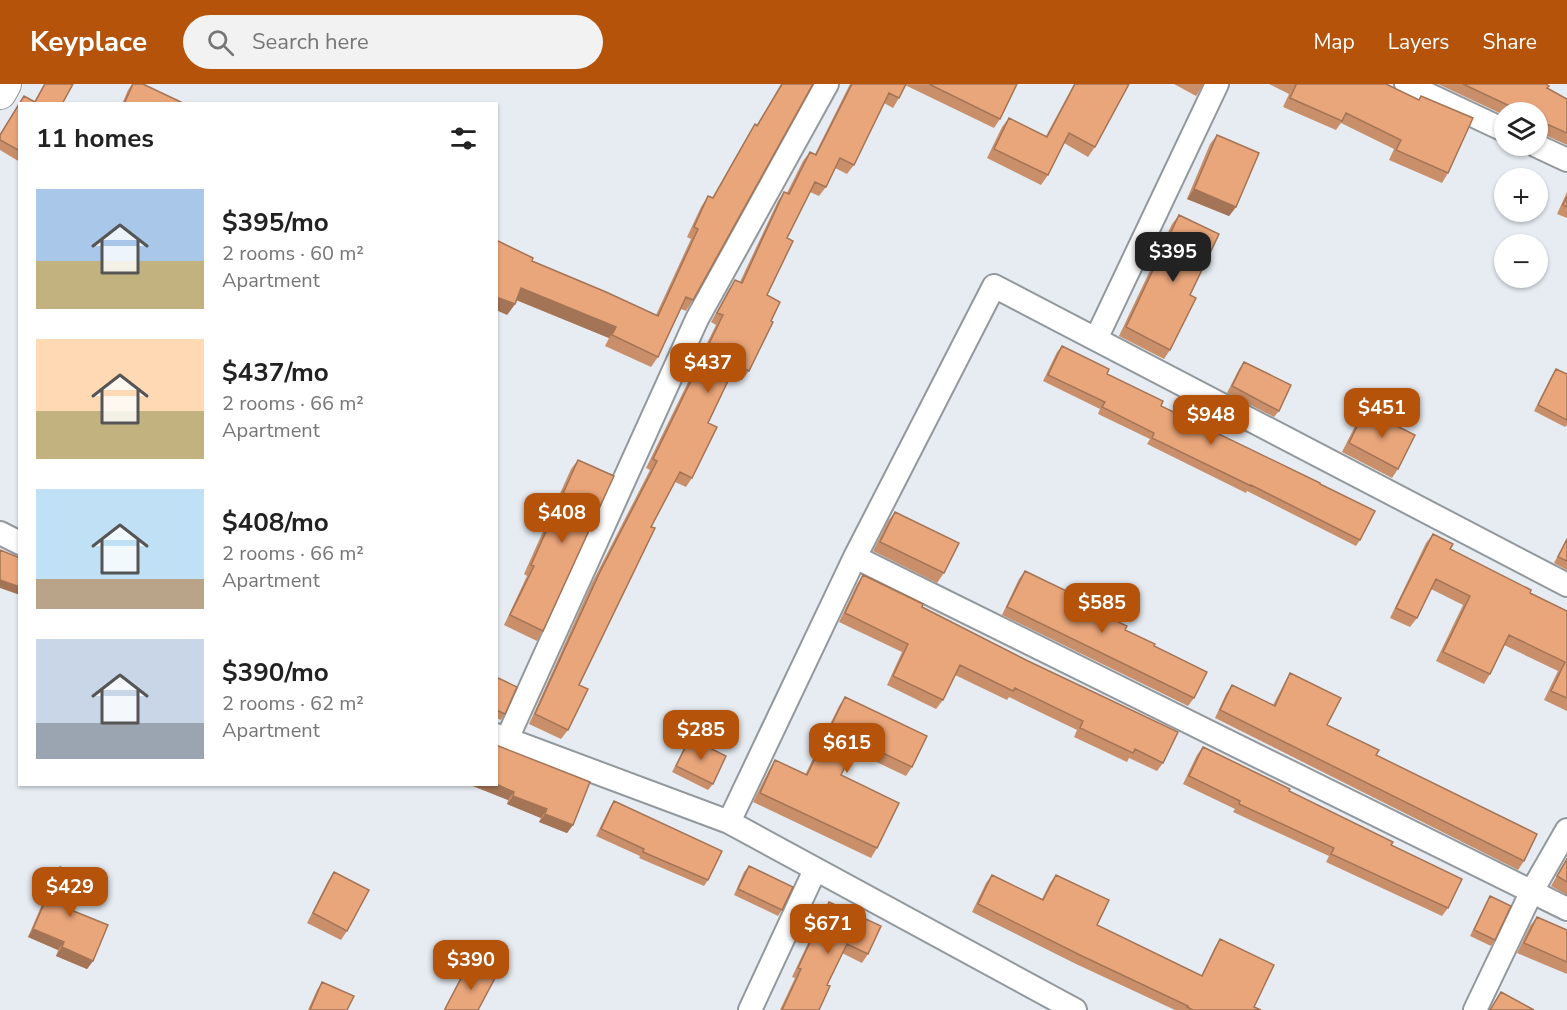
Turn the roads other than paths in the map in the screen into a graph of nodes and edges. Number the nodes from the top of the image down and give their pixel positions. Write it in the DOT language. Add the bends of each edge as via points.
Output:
graph roads {
  1 [pos="5,84"];
  2 [pos="827,84"];
  3 [pos="1217,84"];
  4 [pos="1406,84"];
  5 [pos="0,93"];
  6 [pos="1494,125"];
  7 [pos="1548,151"];
  8 [pos="1567,160"];
  9 [pos="1096,339"];
  10 [pos="0,532"];
  11 [pos="18,542"];
  12 [pos="855,557"];
  13 [pos="1567,585"];
  14 [pos="502,737"];
  15 [pos="729,822"];
  16 [pos="1567,830"];
  17 [pos="815,870"];
  18 [pos="1532,891"];
  19 [pos="1567,909"];
  20 [pos="750,1010"];
  21 [pos="1075,1010"];
  22 [pos="1475,1010"];
  1 -- 5 [label="street"];
  2 -- 14 [label="street" via="697,319"];
  3 -- 9 [label="street"];
  4 -- 6 [label="street"];
  7 -- 8 [label="street"];
  9 -- 12 [label="street" via="994,286"];
  9 -- 13 [label="street"];
  10 -- 11 [label="street"];
  12 -- 15 [label="street"];
  12 -- 18 [label="street"];
  14 -- 15 [label="street"];
  15 -- 17 [label="street"];
  16 -- 18 [label="street"];
  17 -- 20 [label="street"];
  17 -- 21 [label="street"];
  18 -- 19 [label="street"];
  18 -- 22 [label="street"];
}
